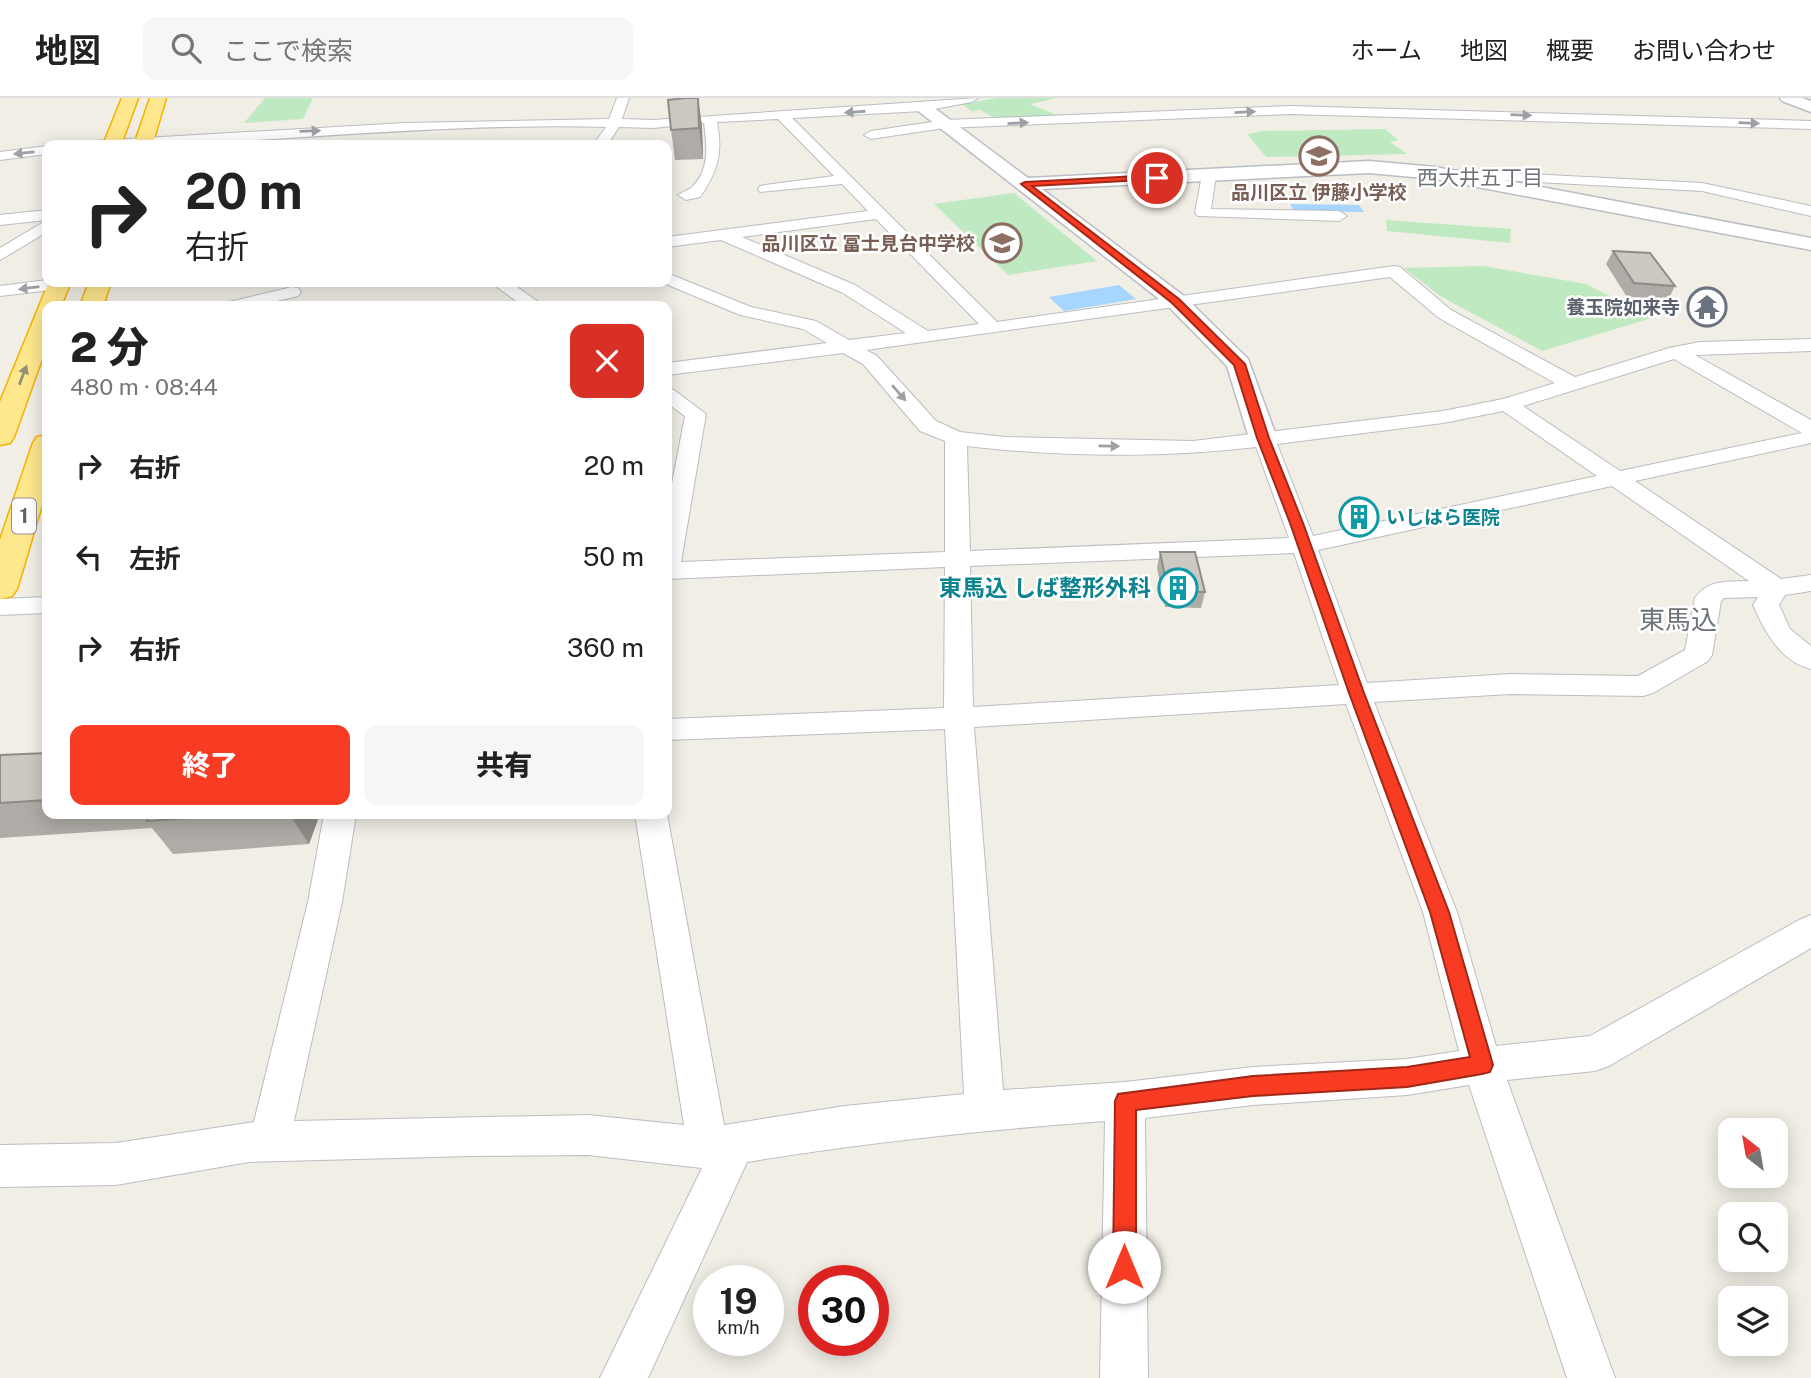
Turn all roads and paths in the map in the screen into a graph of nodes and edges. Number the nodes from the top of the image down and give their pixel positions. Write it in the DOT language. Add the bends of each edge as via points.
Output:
graph roads {
  1 [pos="130,98"];
  2 [pos="158,98"];
  3 [pos="623,98"];
  4 [pos="972,98"];
  5 [pos="1309,98"];
  6 [pos="1788,98"];
  7 [pos="1453,103"];
  8 [pos="1610,105"];
  9 [pos="923,107"];
  10 [pos="1811,107"];
  11 [pos="1342,110"];
  12 [pos="1476,113"];
  13 [pos="782,115"];
  14 [pos="710,119"];
  15 [pos="1647,119"];
  16 [pos="1073,121"];
  17 [pos="948,125"];
  18 [pos="1811,125"];
  19 [pos="613,126"];
  20 [pos="405,127"];
  21 [pos="871,135"];
  22 [pos="1087,138"];
  23 [pos="488,139"];
  24 [pos="109,140"];
  25 [pos="145,140"];
  26 [pos="193,140"];
  27 [pos="403,140"];
  28 [pos="603,140"];
  29 [pos="42,151"];
  30 [pos="0,156"];
  31 [pos="1435,173"];
  32 [pos="1209,175"];
  33 [pos="845,179"];
  34 [pos="1025,184"];
  35 [pos="765,188"];
  36 [pos="686,195"];
  37 [pos="1811,211"];
  38 [pos="879,214"];
  39 [pos="42,216"];
  40 [pos="1339,216"];
  41 [pos="0,220"];
  42 [pos="42,228"];
  43 [pos="724,235"];
  44 [pos="672,241"];
  45 [pos="1811,244"];
  46 [pos="0,255"];
  47 [pos="672,280"];
  48 [pos="42,285"];
  49 [pos="507,287"];
  50 [pos="0,291"];
  51 [pos="528,301"];
  52 [pos="1176,301"];
  53 [pos="42,326"];
  54 [pos="993,328"];
  55 [pos="925,337"];
  56 [pos="1811,345"];
  57 [pos="850,347"];
  58 [pos="1676,352"];
  59 [pos="672,368"];
  60 [pos="1571,383"];
  61 [pos="672,397"];
  62 [pos="1507,404"];
  63 [pos="1811,429"];
  64 [pos="0,437"];
  65 [pos="1811,437"];
  66 [pos="956,438"];
  67 [pos="1263,438"];
  68 [pos="42,459"];
  69 [pos="1618,480"];
  70 [pos="672,543"];
  71 [pos="1305,545"];
  72 [pos="956,560"];
  73 [pos="672,570"];
  74 [pos="1811,583"];
  75 [pos="1776,588"];
  76 [pos="0,589"];
  77 [pos="42,605"];
  78 [pos="0,607"];
  79 [pos="1811,660"];
  80 [pos="1356,693"];
  81 [pos="959,719"];
  82 [pos="672,730"];
  83 [pos="339,819"];
  84 [pos="652,819"];
  85 [pos="1811,930"];
  86 [pos="1482,1065"];
  87 [pos="1125,1101"];
  88 [pos="985,1111"];
  89 [pos="269,1142"];
  90 [pos="721,1146"];
  91 [pos="0,1166"];
  92 [pos="624,1378"];
  93 [pos="1124,1378"];
  94 [pos="1591,1378"];
  1 -- 24 [label="highway"];
  2 -- 25 [label="highway"];
  3 -- 19 [label="street"];
  4 -- 9 [label="street"];
  5 -- 11 [label="street"];
  6 -- 10 [label="street"];
  7 -- 12 [label="street"];
  8 -- 15 [label="street"];
  9 -- 13 [label="street, one-way"];
  9 -- 17 [label="street"];
  11 -- 12 [label="street"];
  16 -- 11 [label="street, one-way"];
  12 -- 15 [label="street, one-way"];
  13 -- 14 [label="street"];
  13 -- 33 [label="street"];
  14 -- 19 [label="street"];
  14 -- 36 [label="street" via="716,154 707,178 695,194"];
  15 -- 18 [label="street, one-way"];
  17 -- 16 [label="street, one-way"];
  16 -- 22 [label="street"];
  17 -- 21 [label="street"];
  17 -- 34 [label="street"];
  19 -- 20 [label="street" via="566,122"];
  19 -- 23 [label="street"];
  19 -- 28 [label="street"];
  26 -- 20 [label="street, one-way"];
  20 -- 27 [label="street"];
  29 -- 30 [label="street, one-way"];
  31 -- 32 [label="street" via="1369,167"];
  31 -- 37 [label="street" via="1702,187"];
  31 -- 45 [label="street"];
  32 -- 34 [label="street"];
  32 -- 40 [label="street" via="1203,213"];
  33 -- 35 [label="street"];
  33 -- 38 [label="street"];
  34 -- 52 [label="street"];
  38 -- 43 [label="street"];
  38 -- 54 [label="street"];
  39 -- 41 [label="street"];
  42 -- 46 [label="street"];
  43 -- 44 [label="street"];
  43 -- 55 [label="street" via="849,289"];
  47 -- 57 [label="street" via="746,311 808,325"];
  48 -- 50 [label="street, one-way"];
  49 -- 51 [label="street"];
  52 -- 54 [label="street"];
  52 -- 60 [label="street" via="1394,271 1446,314"];
  52 -- 67 [label="street" via="1239,364"];
  64 -- 53 [label="highway, one-way"];
  54 -- 55 [label="street"];
  55 -- 57 [label="street"];
  56 -- 58 [label="street"];
  57 -- 59 [label="street"];
  57 -- 66 [label="street, one-way" via="870,360 928,426"];
  58 -- 60 [label="street"];
  58 -- 63 [label="street"];
  60 -- 62 [label="street"];
  61 -- 70 [label="street" via="696,414"];
  62 -- 67 [label="street" via="1443,417"];
  62 -- 69 [label="street"];
  65 -- 69 [label="street"];
  66 -- 67 [label="street, one-way" via="1005,444 1194,448"];
  66 -- 72 [label="street"];
  67 -- 71 [label="street"];
  68 -- 76 [label="highway, 1"];
  69 -- 71 [label="street"];
  69 -- 75 [label="street"];
  71 -- 72 [label="street"];
  71 -- 80 [label="street"];
  72 -- 73 [label="street"];
  72 -- 81 [label="street"];
  74 -- 75 [label="street"];
  75 -- 79 [label="street" via="1766,605 1779,634"];
  75 -- 80 [label="street" via="1717,590 1708,598 1698,655 1643,686 1510,684"];
  77 -- 78 [label="street"];
  80 -- 81 [label="street"];
  80 -- 86 [label="street" via="1440,912"];
  81 -- 82 [label="street"];
  81 -- 88 [label="street"];
  83 -- 89 [label="street" via="325,902"];
  84 -- 90 [label="street"];
  85 -- 86 [label="street" via="1595,1053"];
  86 -- 87 [label="street" via="1407,1077 1253,1086"];
  86 -- 94 [label="street"];
  87 -- 88 [label="street"];
  87 -- 93 [label="street"];
  88 -- 90 [label="street" via="845,1126"];
  89 -- 90 [label="street" via="588,1135"];
  89 -- 91 [label="street" via="116,1164"];
  90 -- 92 [label="street"];
}
